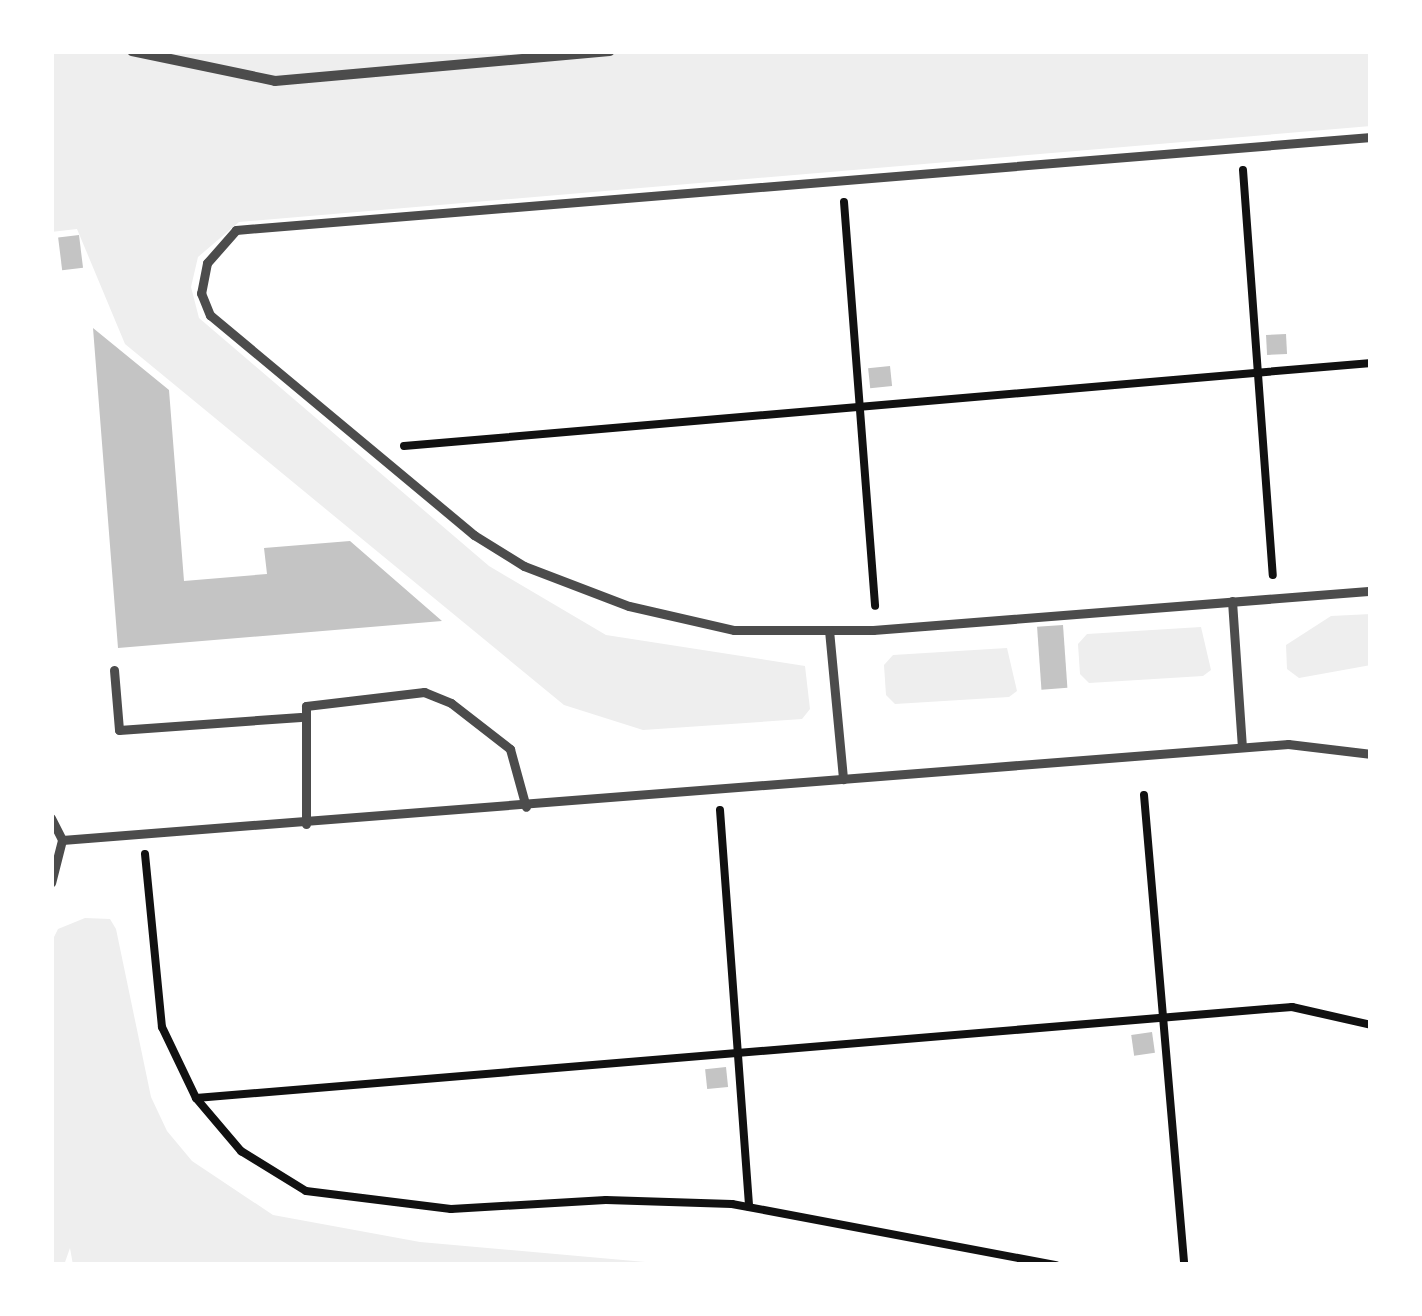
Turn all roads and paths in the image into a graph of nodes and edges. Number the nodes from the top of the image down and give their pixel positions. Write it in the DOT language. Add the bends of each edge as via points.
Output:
graph roads {
  1 [pos="132,51"];
  2 [pos="610,51"];
  3 [pos="1371,137"];
  4 [pos="1264,167"];
  5 [pos="1243,169"];
  6 [pos="1219,171"];
  7 [pos="867,200"];
  8 [pos="844,202"];
  9 [pos="820,204"];
  10 [pos="1371,363"];
  11 [pos="1258,371"];
  12 [pos="860,406"];
  13 [pos="384,433"];
  14 [pos="401,446"];
  15 [pos="417,460"];
  16 [pos="1293,573"];
  17 [pos="1273,575"];
  18 [pos="1256,576"];
  19 [pos="1371,590"];
  20 [pos="1232,602"];
  21 [pos="899,606"];
  22 [pos="852,608"];
  23 [pos="875,608"];
  24 [pos="829,630"];
  25 [pos="114,670"];
  26 [pos="301,717"];
  27 [pos="1242,747"];
  28 [pos="1371,754"];
  29 [pos="843,778"];
  30 [pos="1144,795"];
  31 [pos="719,800"];
  32 [pos="526,807"];
  33 [pos="51,818"];
  34 [pos="307,824"];
  35 [pos="144,834"];
  36 [pos="62,840"];
  37 [pos="51,883"];
  38 [pos="1168,1016"];
  39 [pos="1371,1025"];
  40 [pos="737,1050"];
  41 [pos="196,1098"];
  42 [pos="749,1207"];
  43 [pos="1056,1265"];
  44 [pos="1184,1265"];
  1 -- 2 [label="street" via="275,81"];
  3 -- 24 [label="lane" via="236,230 207,262 201,293 210,316 474,535 524,566 628,606 734,630"];
  4 -- 5 [label="path"];
  5 -- 6 [label="path"];
  5 -- 11 [label="path"];
  7 -- 8 [label="path"];
  8 -- 9 [label="path"];
  8 -- 12 [label="path"];
  10 -- 11 [label="path"];
  11 -- 12 [label="path"];
  11 -- 17 [label="path"];
  12 -- 14 [label="path"];
  12 -- 23 [label="path"];
  13 -- 14 [label="path"];
  14 -- 15 [label="path"];
  16 -- 17 [label="path"];
  17 -- 18 [label="path"];
  19 -- 20 [label="lane"];
  20 -- 24 [label="lane"];
  20 -- 27 [label="lane"];
  21 -- 23 [label="path"];
  22 -- 23 [label="path"];
  24 -- 29 [label="lane"];
  25 -- 26 [label="lane" via="118,730"];
  26 -- 32 [label="lane" via="313,702 436,694 511,749"];
  26 -- 34 [label="lane"];
  27 -- 28 [label="lane"];
  27 -- 29 [label="lane"];
  29 -- 32 [label="lane"];
  30 -- 38 [label="path"];
  31 -- 40 [label="path"];
  32 -- 34 [label="lane"];
  33 -- 36 [label="lane"];
  34 -- 35 [label="lane"];
  35 -- 36 [label="lane"];
  35 -- 41 [label="path" via="161,1028"];
  36 -- 37 [label="lane"];
  38 -- 39 [label="path" via="1292,1007"];
  38 -- 40 [label="path"];
  38 -- 44 [label="path"];
  40 -- 41 [label="path"];
  40 -- 42 [label="path"];
  41 -- 42 [label="path" via="241,1151 305,1191 451,1209 606,1200"];
  42 -- 43 [label="path"];
}
